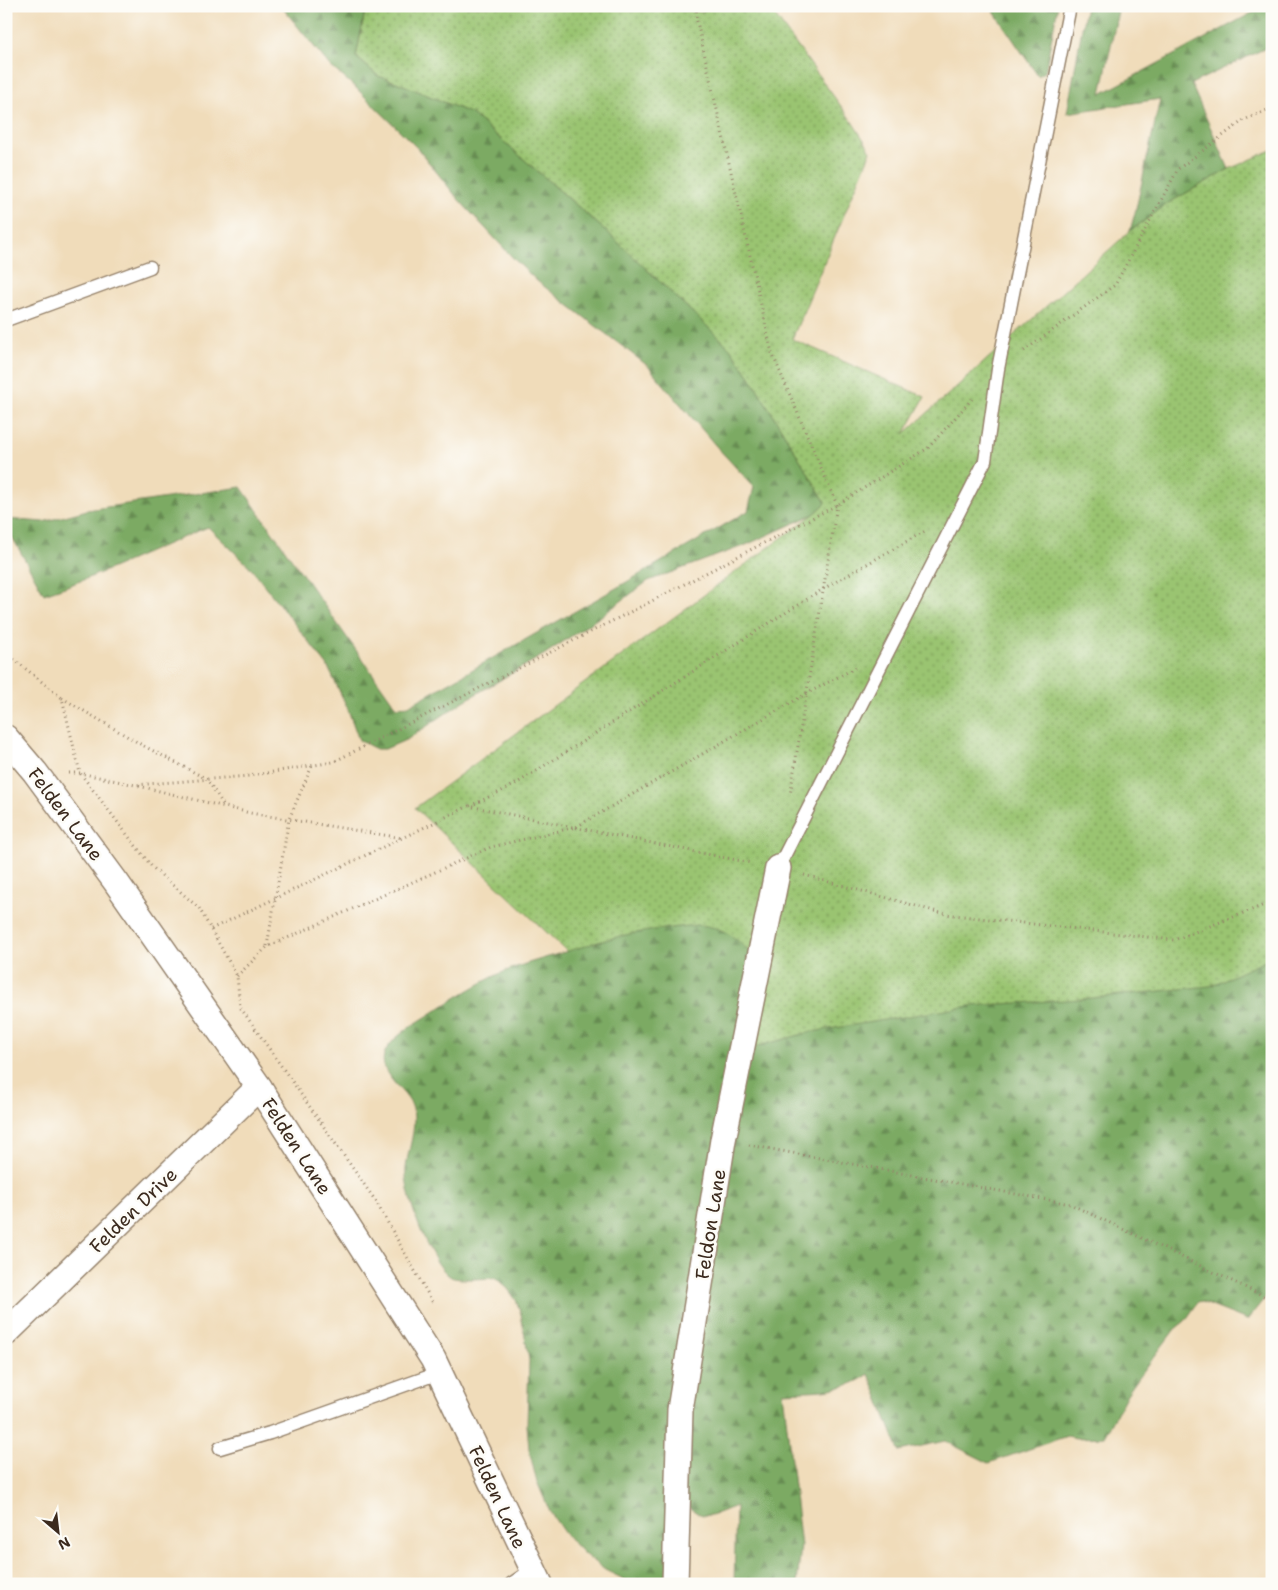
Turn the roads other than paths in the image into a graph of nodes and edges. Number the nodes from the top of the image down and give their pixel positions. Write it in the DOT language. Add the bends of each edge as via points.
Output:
graph roads {
  1 [pos="1070,6"];
  2 [pos="150,268"];
  3 [pos="6,320"];
  4 [pos="6,738"];
  5 [pos="778,868"];
  6 [pos="260,1087"];
  7 [pos="6,1333"];
  8 [pos="439,1373"];
  9 [pos="220,1448"];
  10 [pos="537,1577"];
  11 [pos="511,1584"];
  12 [pos="675,1584"];
  1 -- 5 [label="lane" via="998,369 985,461"];
  2 -- 3 [label="lane"];
  4 -- 6 [label="street, Felden Lane" via="36,772"];
  5 -- 12 [label="street, Feldon Lane" via="723,1140 680,1410"];
  6 -- 7 [label="street, Felden Drive"];
  6 -- 8 [label="street, Felden Lane"];
  8 -- 9 [label="lane"];
  8 -- 10 [label="street, Felden Lane"];
  10 -- 11 [label="lane"];
}
